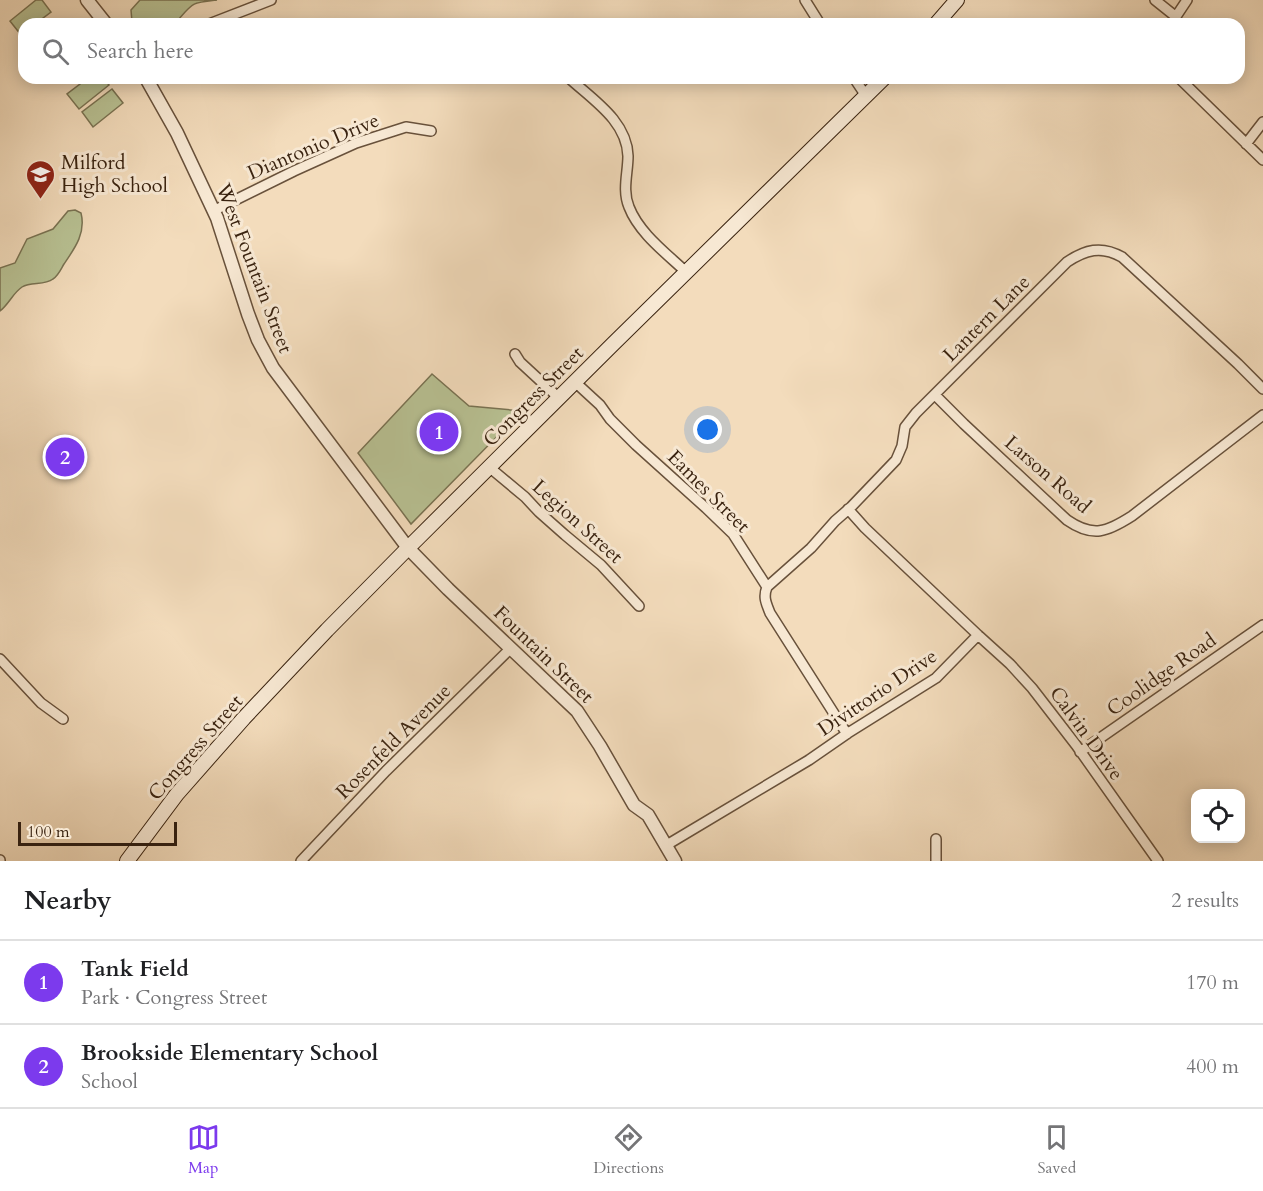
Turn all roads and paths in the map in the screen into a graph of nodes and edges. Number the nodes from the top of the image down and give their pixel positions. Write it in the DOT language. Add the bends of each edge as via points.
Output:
graph roads {
  1 [pos="87,0"];
  2 [pos="270,0"];
  3 [pos="805,0"];
  4 [pos="957,0"];
  5 [pos="1155,0"];
  6 [pos="1187,0"];
  7 [pos="101,18"];
  8 [pos="224,18"];
  9 [pos="816,18"];
  10 [pos="941,18"];
  11 [pos="1171,18"];
  12 [pos="1174,18"];
  13 [pos="149,84"];
  14 [pos="576,84"];
  15 [pos="858,84"];
  16 [pos="878,84"];
  17 [pos="1185,84"];
  18 [pos="866,96"];
  19 [pos="1263,122"];
  20 [pos="430,130"];
  21 [pos="1246,144"];
  22 [pos="1263,160"];
  23 [pos="213,210"];
  24 [pos="686,272"];
  25 [pos="514,354"];
  26 [pos="575,382"];
  27 [pos="1263,389"];
  28 [pos="935,394"];
  29 [pos="559,398"];
  30 [pos="1263,415"];
  31 [pos="489,466"];
  32 [pos="848,510"];
  33 [pos="408,548"];
  34 [pos="767,587"];
  35 [pos="639,606"];
  36 [pos="1263,625"];
  37 [pos="978,635"];
  38 [pos="511,648"];
  39 [pos="0,659"];
  40 [pos="63,719"];
  41 [pos="847,734"];
  42 [pos="1080,752"];
  43 [pos="936,839"];
  44 [pos="665,846"];
  45 [pos="127,861"];
  46 [pos="301,861"];
  47 [pos="675,861"];
  48 [pos="936,861"];
  49 [pos="1158,861"];
  1 -- 7 [label="street"];
  2 -- 8 [label="street"];
  3 -- 9 [label="street"];
  4 -- 10 [label="main road"];
  5 -- 11 [label="street"];
  6 -- 12 [label="street"];
  13 -- 23 [label="street, West Fountain Street"];
  14 -- 24 [label="street" via="612,117 626,141 626,194 632,214"];
  15 -- 18 [label="street"];
  16 -- 18 [label="main road, Congress Street"];
  17 -- 21 [label="street"];
  18 -- 24 [label="main road, Congress Street"];
  19 -- 21 [label="street"];
  20 -- 23 [label="street, Diantonio Drive" via="406,127 356,144"];
  21 -- 22 [label="street"];
  23 -- 33 [label="street, West Fountain Street" via="248,314 273,368"];
  24 -- 26 [label="main road, Congress Street"];
  25 -- 29 [label="street"];
  26 -- 29 [label="main road, Congress Street"];
  26 -- 34 [label="street, Eames Street" via="636,445 733,534"];
  27 -- 28 [label="street, Lantern Lane" via="1127,261 1101,250 1084,252 1066,262"];
  28 -- 30 [label="street, Larson Road" via="1067,520 1092,531 1110,529 1132,516"];
  28 -- 32 [label="street, Lantern Lane" via="905,427 896,460"];
  29 -- 31 [label="main road, Congress Street"];
  31 -- 33 [label="main road, Congress Street"];
  31 -- 35 [label="street, Legion Street" via="601,565"];
  32 -- 34 [label="street, Lantern Lane"];
  32 -- 37 [label="street"];
  33 -- 38 [label="street, Fountain Street"];
  33 -- 45 [label="main road, Congress Street" via="243,718 177,794"];
  34 -- 41 [label="street, Eames Street" via="765,599 770,613"];
  36 -- 42 [label="street, Coolidge Road"];
  37 -- 41 [label="street, Divittorio Drive" via="936,678"];
  37 -- 42 [label="street, Calvin Drive" via="1032,688"];
  38 -- 44 [label="street, Fountain Street" via="577,711 634,805 648,815"];
  38 -- 46 [label="street, Rosenfeld Avenue"];
  39 -- 40 [label="street" via="41,704"];
  41 -- 44 [label="street, Divittorio Drive"];
  42 -- 49 [label="street, Calvin Drive"];
  43 -- 48 [label="street"];
  44 -- 47 [label="street, Fountain Street"];
}
